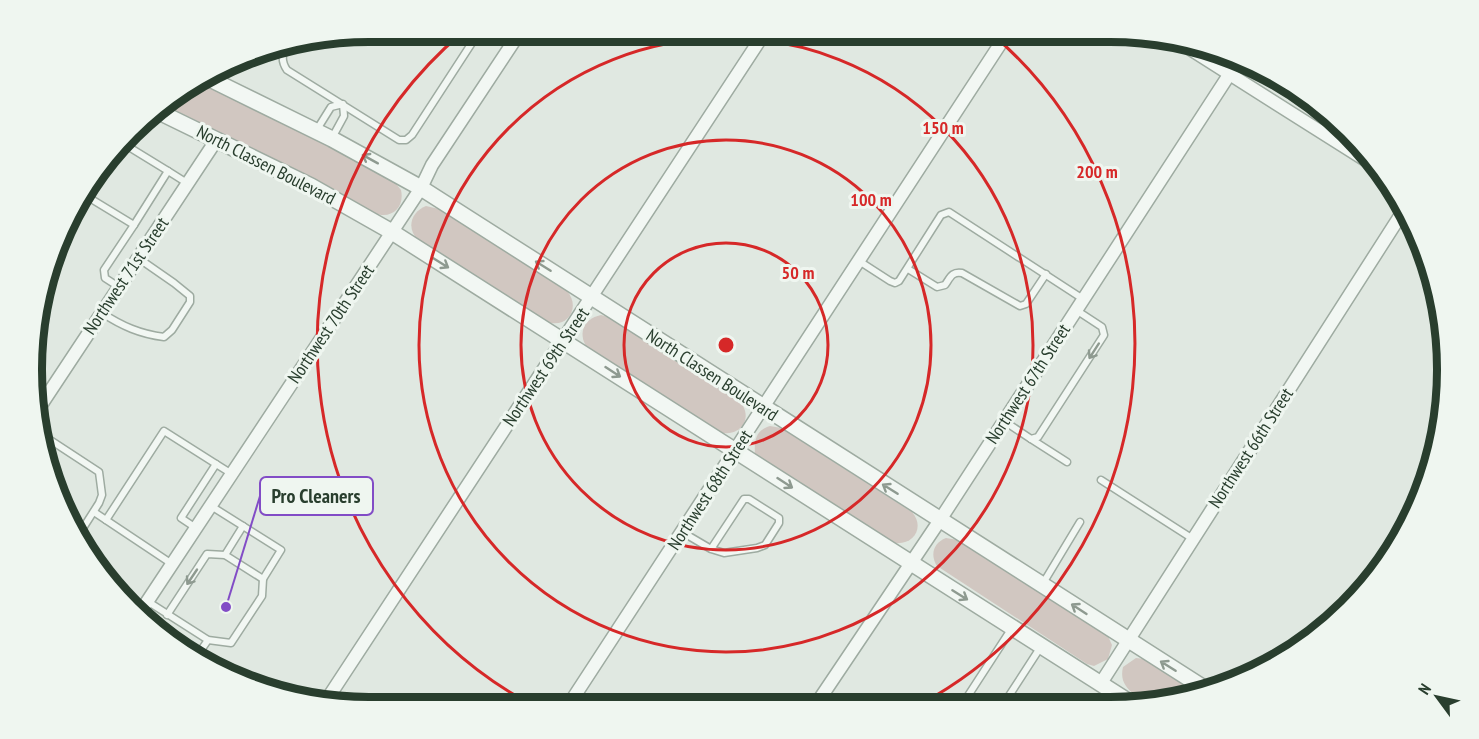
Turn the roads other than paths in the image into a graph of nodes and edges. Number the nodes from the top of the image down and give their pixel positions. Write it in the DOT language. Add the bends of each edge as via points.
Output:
graph roads {
  1 [pos="472,42"];
  2 [pos="513,42"];
  3 [pos="758,42"];
  4 [pos="1001,42"];
  5 [pos="283,54"];
  6 [pos="1199,54"];
  7 [pos="1234,67"];
  8 [pos="1230,74"];
  9 [pos="215,81"];
  10 [pos="343,104"];
  11 [pos="165,114"];
  12 [pos="316,130"];
  13 [pos="217,139"];
  14 [pos="332,139"];
  15 [pos="129,147"];
  16 [pos="1356,154"];
  17 [pos="168,171"];
  18 [pos="187,183"];
  19 [pos="421,188"];
  20 [pos="91,199"];
  21 [pos="1399,218"];
  22 [pos="134,225"];
  23 [pos="392,232"];
  24 [pos="138,258"];
  25 [pos="859,261"];
  26 [pos="908,269"];
  27 [pos="1046,274"];
  28 [pos="119,287"];
  29 [pos="592,297"];
  30 [pos="1080,305"];
  31 [pos="101,313"];
  32 [pos="563,341"];
  33 [pos="43,392"];
  34 [pos="763,408"];
  35 [pos="1004,421"];
  36 [pos="1030,439"];
  37 [pos="50,440"];
  38 [pos="735,451"];
  39 [pos="1067,462"];
  40 [pos="216,464"];
  41 [pos="232,474"];
  42 [pos="1101,480"];
  43 [pos="211,506"];
  44 [pos="94,512"];
  45 [pos="106,520"];
  46 [pos="940,520"];
  47 [pos="1080,522"];
  48 [pos="243,526"];
  49 [pos="83,528"];
  50 [pos="196,528"];
  51 [pos="682,532"];
  52 [pos="1193,539"];
  53 [pos="711,549"];
  54 [pos="225,555"];
  55 [pos="911,563"];
  56 [pos="172,564"];
  57 [pos="263,579"];
  58 [pos="1041,585"];
  59 [pos="147,601"];
  60 [pos="144,606"];
  61 [pos="167,615"];
  62 [pos="1012,628"];
  63 [pos="208,640"];
  64 [pos="1129,641"];
  65 [pos="1042,646"];
  66 [pos="201,650"];
  67 [pos="1101,683"];
  68 [pos="1199,685"];
  69 [pos="330,694"];
  70 [pos="574,697"];
  71 [pos="821,697"];
  72 [pos="967,697"];
  73 [pos="1008,697"];
  74 [pos="1109,697"];
  1 -- 10 [label="lane" via="406,140 399,140"];
  2 -- 19 [label="street, Northwest 70th Street" via="432,165"];
  3 -- 29 [label="street, Northwest 69th Street"];
  4 -- 25 [label="street, Northwest 68th Street"];
  5 -- 10 [label="lane" via="287,70"];
  6 -- 8 [label="street"];
  7 -- 8 [label="street, Northwest 67th Street"];
  8 -- 16 [label="street"];
  8 -- 30 [label="street, Northwest 67th Street"];
  9 -- 12 [label="street, North Classen Boulevard"];
  10 -- 12 [label="lane" via="331,107"];
  10 -- 14 [label="lane" via="344,116"];
  11 -- 13 [label="street, North Classen Boulevard"];
  12 -- 14 [label="street, North Classen Boulevard"];
  13 -- 18 [label="street, Northwest 71st Street"];
  13 -- 23 [label="street, North Classen Boulevard"];
  19 -- 14 [label="street, North Classen Boulevard, one-way"];
  15 -- 17 [label="lane"];
  17 -- 18 [label="lane"];
  17 -- 22 [label="lane"];
  18 -- 24 [label="street, Northwest 71st Street"];
  19 -- 23 [label="street, Northwest 70th Street"];
  29 -- 19 [label="street, North Classen Boulevard, one-way"];
  20 -- 22 [label="lane"];
  21 -- 52 [label="street, Northwest 66th Street"];
  22 -- 28 [label="lane" via="104,270 105,278"];
  23 -- 32 [label="street, North Classen Boulevard, one-way"];
  23 -- 41 [label="street, Northwest 70th Street"];
  24 -- 28 [label="street, Northwest 71st Street"];
  24 -- 31 [label="lane" via="190,296 172,330 164,337 150,335 124,328"];
  25 -- 26 [label="lane" via="895,283"];
  25 -- 34 [label="street, Northwest 68th Street"];
  26 -- 27 [label="lane" via="937,287 945,285 953,274 962,273 1020,306 1026,304"];
  26 -- 27 [label="lane" via="941,215 949,212"];
  27 -- 30 [label="lane"];
  28 -- 31 [label="street, Northwest 71st Street"];
  29 -- 32 [label="street, Northwest 69th Street"];
  29 -- 34 [label="street, North Classen Boulevard"];
  30 -- 35 [label="street, Northwest 67th Street"];
  30 -- 36 [label="lane, one-way" via="1102,327 1104,335 1038,437"];
  31 -- 33 [label="street, Northwest 71st Street"];
  32 -- 38 [label="street, North Classen Boulevard, one-way"];
  32 -- 69 [label="street, Northwest 69th Street"];
  34 -- 38 [label="street, Northwest 68th Street"];
  46 -- 34 [label="street, North Classen Boulevard, one-way"];
  35 -- 36 [label="lane"];
  35 -- 46 [label="street, Northwest 67th Street"];
  36 -- 39 [label="lane"];
  37 -- 44 [label="lane" via="99,472 102,495"];
  38 -- 51 [label="street, Northwest 68th Street"];
  38 -- 55 [label="street, North Classen Boulevard, one-way"];
  40 -- 41 [label="lane"];
  40 -- 45 [label="lane" via="164,431"];
  40 -- 50 [label="lane" via="181,518"];
  41 -- 43 [label="street, Northwest 70th Street"];
  42 -- 52 [label="lane"];
  43 -- 48 [label="lane"];
  43 -- 50 [label="street, Northwest 70th Street"];
  44 -- 45 [label="lane"];
  44 -- 49 [label="lane"];
  45 -- 56 [label="lane"];
  46 -- 55 [label="street, Northwest 67th Street"];
  46 -- 58 [label="street, North Classen Boulevard"];
  47 -- 58 [label="lane"];
  48 -- 54 [label="lane"];
  48 -- 57 [label="lane" via="281,550"];
  50 -- 56 [label="street, Northwest 70th Street"];
  51 -- 53 [label="lane"];
  51 -- 70 [label="street, Northwest 68th Street"];
  52 -- 64 [label="street, Northwest 66th Street"];
  53 -- 53 [label="lane" via="724,553 765,545 779,518 744,499"];
  54 -- 57 [label="lane"];
  54 -- 61 [label="lane, one-way" via="207,554"];
  55 -- 62 [label="street, North Classen Boulevard, one-way"];
  55 -- 71 [label="street, Northwest 67th Street"];
  56 -- 59 [label="street, Northwest 70th Street"];
  57 -- 63 [label="lane" via="262,596 231,643"];
  64 -- 58 [label="street, North Classen Boulevard, one-way"];
  59 -- 60 [label="street, Northwest 70th Street"];
  59 -- 61 [label="lane"];
  61 -- 63 [label="lane"];
  62 -- 65 [label="street, North Classen Boulevard"];
  62 -- 72 [label="lane"];
  63 -- 66 [label="lane"];
  64 -- 67 [label="street, Northwest 66th Street"];
  68 -- 64 [label="street, North Classen Boulevard, one-way"];
  65 -- 67 [label="street, North Classen Boulevard"];
  65 -- 73 [label="lane"];
  67 -- 74 [label="street, North Classen Boulevard"];
}
